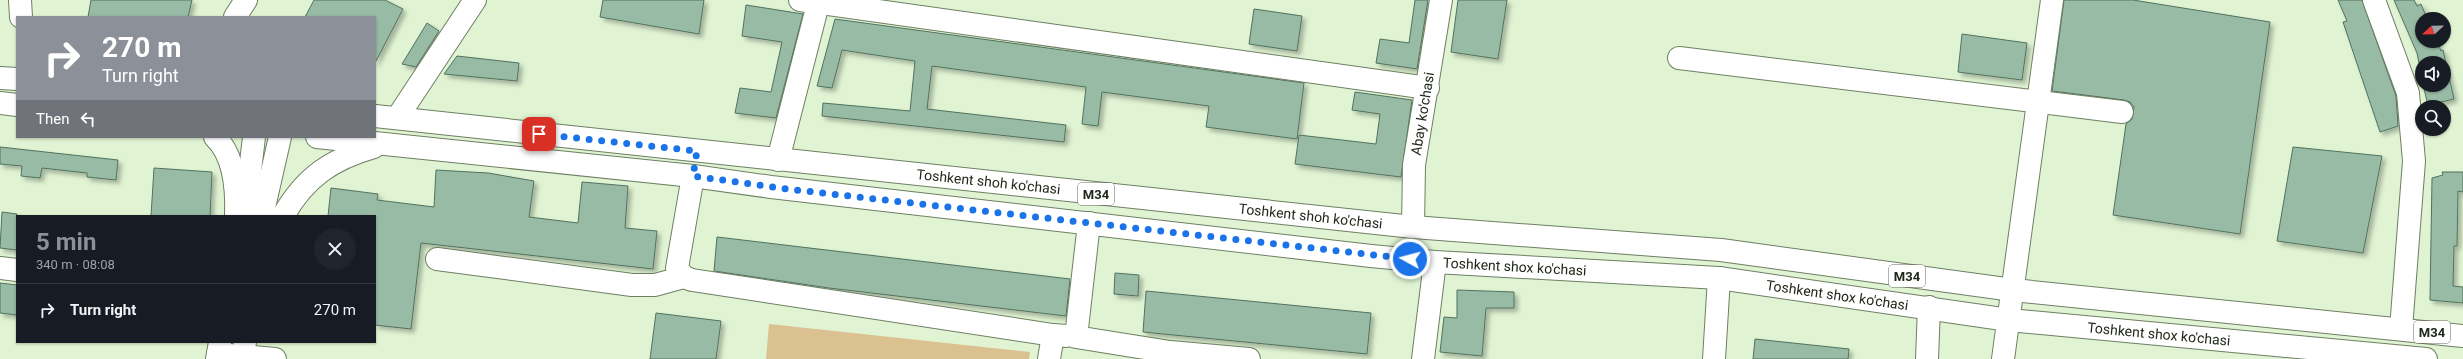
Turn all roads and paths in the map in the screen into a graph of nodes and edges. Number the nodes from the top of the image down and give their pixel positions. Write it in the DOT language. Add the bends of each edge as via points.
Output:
graph roads {
  1 [pos="20,0"];
  2 [pos="246,0"];
  3 [pos="475,0"];
  4 [pos="1442,0"];
  5 [pos="2052,0"];
  6 [pos="2374,0"];
  7 [pos="813,1"];
  8 [pos="21,16"];
  9 [pos="236,16"];
  10 [pos="1679,58"];
  11 [pos="0,78"];
  12 [pos="16,79"];
  13 [pos="1428,88"];
  14 [pos="0,103"];
  15 [pos="2038,103"];
  16 [pos="16,105"];
  17 [pos="2122,112"];
  18 [pos="376,116"];
  19 [pos="397,118"];
  20 [pos="216,138"];
  21 [pos="254,138"];
  22 [pos="280,138"];
  23 [pos="327,138"];
  24 [pos="384,144"];
  25 [pos="697,151"];
  26 [pos="778,160"];
  27 [pos="693,176"];
  28 [pos="236,215"];
  29 [pos="244,215"];
  30 [pos="262,215"];
  31 [pos="284,215"];
  32 [pos="1089,223"];
  33 [pos="1413,228"];
  34 [pos="1440,229"];
  35 [pos="437,259"];
  36 [pos="1410,259"];
  37 [pos="1435,262"];
  38 [pos="0,268"];
  39 [pos="16,270"];
  40 [pos="684,276"];
  41 [pos="1718,278"];
  42 [pos="2013,290"];
  43 [pos="1929,307"];
  44 [pos="2009,320"];
  45 [pos="2400,329"];
  46 [pos="1053,335"];
  47 [pos="2463,336"];
  48 [pos="1076,337"];
  49 [pos="218,352"];
  50 [pos="243,353"];
  51 [pos="2398,358"];
  52 [pos="275,359"];
  53 [pos="1048,359"];
  54 [pos="1249,359"];
  55 [pos="1423,359"];
  56 [pos="1714,359"];
  57 [pos="1927,359"];
  58 [pos="2003,359"];
  59 [pos="2426,359"];
  1 -- 8 [label="main road"];
  2 -- 9 [label="main road"];
  3 -- 19 [label="main road"];
  4 -- 13 [label="main road, Abay ko'chasi"];
  5 -- 15 [label="main road"];
  6 -- 45 [label="main road" via="2408,93 2414,161"];
  7 -- 13 [label="main road"];
  7 -- 26 [label="main road"];
  10 -- 15 [label="main road"];
  11 -- 12 [label="main road"];
  13 -- 33 [label="main road, Abay ko'chasi" via="1414,165"];
  14 -- 16 [label="main road"];
  15 -- 17 [label="main road"];
  15 -- 42 [label="main road"];
  18 -- 19 [label="main road, M34"];
  19 -- 25 [label="main road, M34"];
  20 -- 28 [label="main road" via="226,153 232,170"];
  21 -- 29 [label="main road"];
  22 -- 30 [label="main road"];
  23 -- 24 [label="main road, Toshkent shox ko'chasi / M34"];
  24 -- 27 [label="main road, Toshkent shox ko'chasi / M34"];
  24 -- 31 [label="main road" via="356,151 324,168 303,187"];
  25 -- 26 [label="main road, M34"];
  25 -- 27 [label="main road"];
  26 -- 33 [label="main road, Toshkent shoh ko'chasi / M34"];
  27 -- 32 [label="main road, Toshkent shox ko'chasi / M34"];
  27 -- 40 [label="main road" via="677,268"];
  32 -- 36 [label="main road, Toshkent shox ko'chasi / M34"];
  32 -- 48 [label="main road"];
  33 -- 34 [label="main road, Toshkent shox ko'chasi / M34"];
  33 -- 36 [label="main road, Abay ko'chasi"];
  34 -- 37 [label="main road"];
  34 -- 42 [label="main road, Toshkent shox ko'chasi / M34" via="1721,250"];
  35 -- 40 [label="main road" via="632,285 655,285"];
  36 -- 37 [label="main road, Toshkent shox ko'chasi / M34"];
  37 -- 41 [label="main road, Toshkent shox ko'chasi / M34"];
  37 -- 55 [label="main road"];
  38 -- 39 [label="main road"];
  40 -- 46 [label="main road" via="692,280"];
  41 -- 43 [label="main road, Toshkent shox ko'chasi / M34"];
  41 -- 56 [label="main road"];
  42 -- 44 [label="main road"];
  42 -- 45 [label="main road, Toshkent shox ko'chasi / M34"];
  43 -- 44 [label="main road, Toshkent shox ko'chasi / M34"];
  43 -- 57 [label="main road"];
  44 -- 51 [label="main road, Toshkent shox ko'chasi / M34"];
  44 -- 58 [label="main road"];
  45 -- 47 [label="main road, Toshkent shox ko'chasi / M34"];
  45 -- 51 [label="main road"];
  46 -- 48 [label="main road"];
  46 -- 53 [label="main road"];
  48 -- 54 [label="main road" via="1170,352"];
  49 -- 50 [label="main road"];
  50 -- 52 [label="main road"];
  51 -- 59 [label="main road, Toshkent shox ko'chasi / M34"];
}
